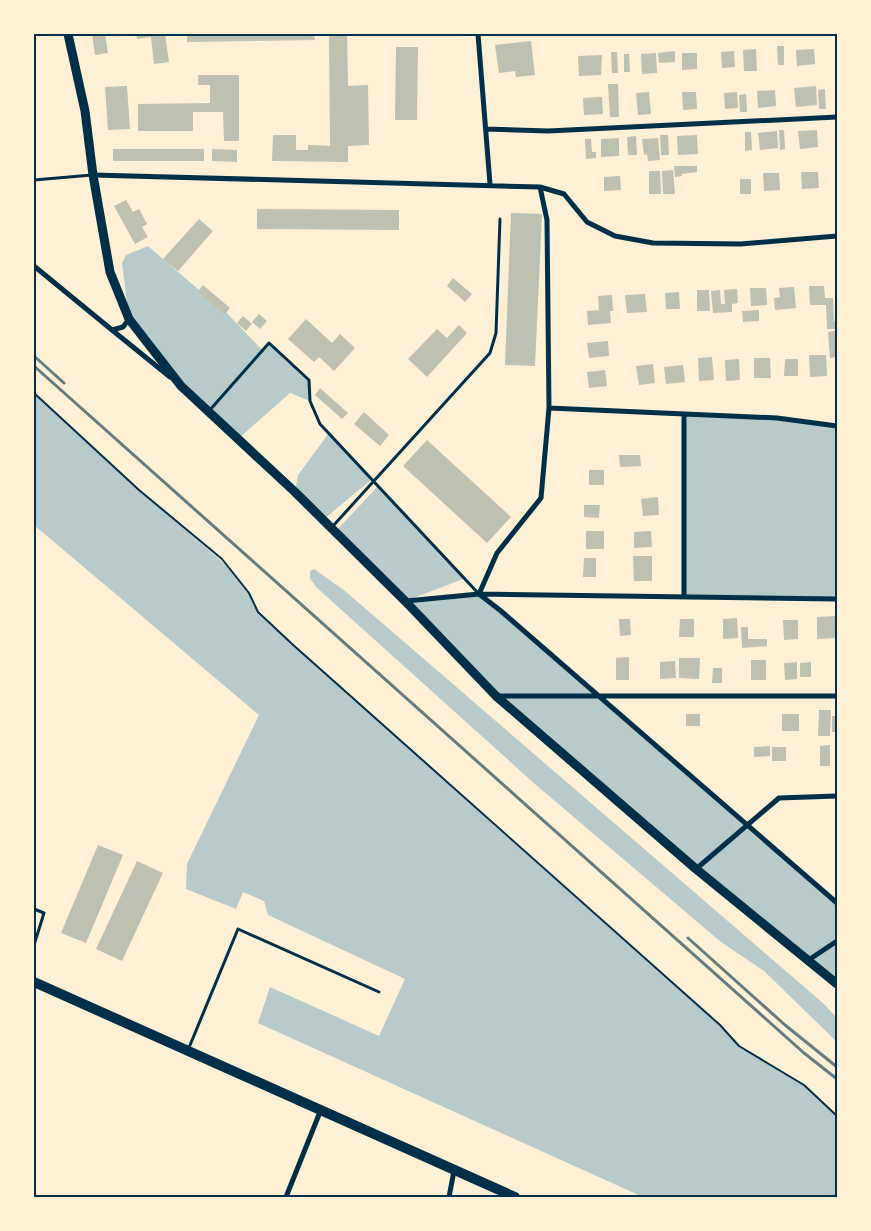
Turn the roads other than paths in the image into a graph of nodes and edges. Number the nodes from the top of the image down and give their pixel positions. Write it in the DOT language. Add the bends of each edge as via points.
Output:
graph roads {
  1 [pos="68,34"];
  2 [pos="478,34"];
  3 [pos="837,117"];
  4 [pos="486,129"];
  5 [pos="93,175"];
  6 [pos="34,180"];
  7 [pos="490,184"];
  8 [pos="540,187"];
  9 [pos="500,219"];
  10 [pos="837,236"];
  11 [pos="34,266"];
  12 [pos="129,319"];
  13 [pos="112,330"];
  14 [pos="181,386"];
  15 [pos="549,408"];
  16 [pos="209,412"];
  17 [pos="684,414"];
  18 [pos="837,426"];
  19 [pos="375,482"];
  20 [pos="331,528"];
  21 [pos="479,594"];
  22 [pos="684,596"];
  23 [pos="837,598"];
  24 [pos="405,601"];
  25 [pos="496,696"];
  26 [pos="598,696"];
  27 [pos="837,696"];
  28 [pos="837,796"];
  29 [pos="746,826"];
  30 [pos="696,869"];
  31 [pos="837,903"];
  32 [pos="34,908"];
  33 [pos="837,941"];
  34 [pos="34,945"];
  35 [pos="807,962"];
  36 [pos="34,982"];
  37 [pos="837,984"];
  38 [pos="379,992"];
  39 [pos="188,1050"];
  40 [pos="320,1112"];
  41 [pos="454,1171"];
  42 [pos="286,1197"];
  43 [pos="449,1197"];
  44 [pos="515,1197"];
  1 -- 5 [label="street" via="84,103"];
  2 -- 4 [label="street"];
  3 -- 4 [label="street" via="548,131"];
  4 -- 7 [label="street"];
  5 -- 6 [label="lane"];
  5 -- 7 [label="street"];
  5 -- 12 [label="street" via="110,272"];
  7 -- 8 [label="street"];
  8 -- 10 [label="street" via="564,194 587,222 615,236 653,243 740,244"];
  8 -- 15 [label="street" via="547,220"];
  9 -- 19 [label="lane" via="496,333 490,353"];
  11 -- 13 [label="street"];
  12 -- 13 [label="street"];
  12 -- 14 [label="street"];
  13 -- 14 [label="street"];
  14 -- 16 [label="street"];
  15 -- 17 [label="street"];
  15 -- 21 [label="street" via="541,498 496,553"];
  16 -- 19 [label="lane" via="269,343 309,380 310,401 320,424"];
  16 -- 20 [label="street"];
  17 -- 18 [label="street" via="777,418"];
  17 -- 22 [label="street"];
  19 -- 20 [label="lane"];
  19 -- 21 [label="lane"];
  20 -- 24 [label="street"];
  21 -- 22 [label="street"];
  21 -- 24 [label="street"];
  21 -- 26 [label="street"];
  22 -- 23 [label="street"];
  24 -- 25 [label="street"];
  25 -- 26 [label="street"];
  25 -- 30 [label="street"];
  26 -- 27 [label="street"];
  26 -- 29 [label="street"];
  28 -- 29 [label="street" via="778,798"];
  29 -- 30 [label="street"];
  29 -- 31 [label="street"];
  30 -- 35 [label="street"];
  32 -- 34 [label="lane" via="44,913"];
  33 -- 35 [label="street"];
  35 -- 37 [label="street"];
  36 -- 39 [label="main road"];
  38 -- 39 [label="lane" via="238,929"];
  39 -- 40 [label="main road"];
  40 -- 41 [label="main road"];
  40 -- 42 [label="street"];
  41 -- 43 [label="street"];
  41 -- 44 [label="main road"];
}
